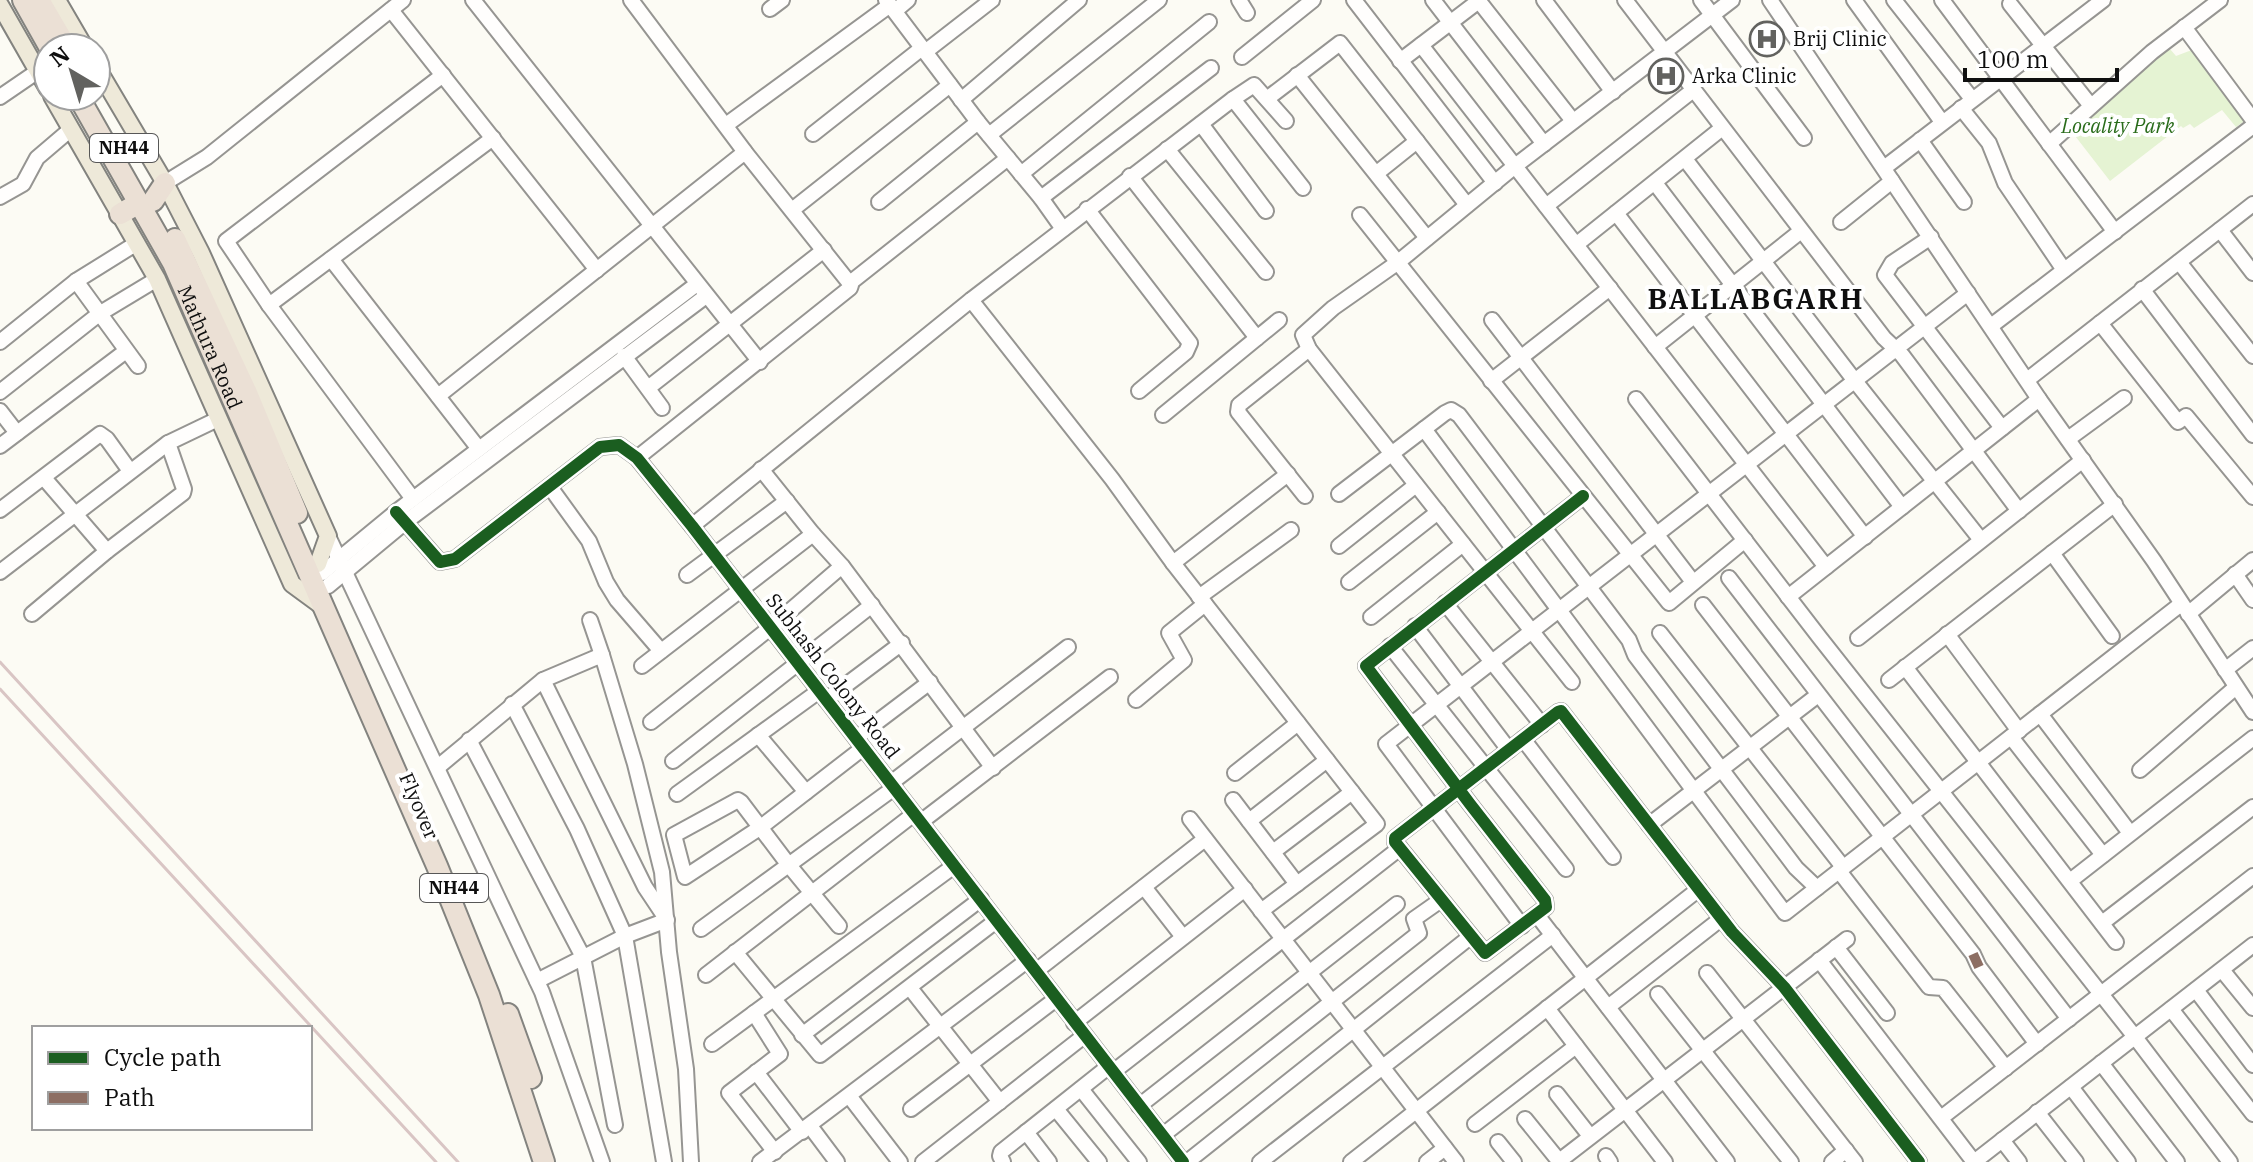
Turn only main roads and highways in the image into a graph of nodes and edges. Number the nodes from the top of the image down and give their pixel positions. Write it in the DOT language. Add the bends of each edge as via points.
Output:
graph roads {
  1 [pos="23,0"];
  2 [pos="39,0"];
  3 [pos="57,0"];
  4 [pos="0,5"];
  5 [pos="41,32"];
  6 [pos="58,32"];
  7 [pos="76,32"];
  8 [pos="32,61"];
  9 [pos="112,103"];
  10 [pos="61,112"];
  11 [pos="90,112"];
  12 [pos="103,112"];
  13 [pos="152,196"];
  14 [pos="120,214"];
  15 [pos="206,283"];
  16 [pos="323,574"];
  17 [pos="331,616"];
  18 [pos="544,1162"];
  19 [pos="558,1162"];
  1 -- 5 [label="highway"];
  2 -- 6 [label="highway"];
  3 -- 7 [label="main road"];
  4 -- 8 [label="main road"];
  9 -- 13 [label="main road"];
  10 -- 14 [label="main road"];
  11 -- 13 [label="highway, Mathura Road / NH44"];
  12 -- 13 [label="highway, Mathura Road / NH44"];
  13 -- 14 [label="highway"];
  13 -- 15 [label="highway, Mathura Road / NH44"];
  13 -- 15 [label="main road" via="201,253"];
  13 -- 17 [label="highway, Mathura Road / NH44" via="173,263"];
  14 -- 17 [label="main road" via="157,279 292,584"];
  15 -- 16 [label="highway, Mathura Road / NH44"];
  15 -- 16 [label="main road" via="328,536"];
  16 -- 17 [label="highway, Flyover / NH44"];
  17 -- 18 [label="highway, Flyover / NH44" via="489,995"];
  17 -- 19 [label="highway, Flyover / NH44" via="520,1042"];
}
